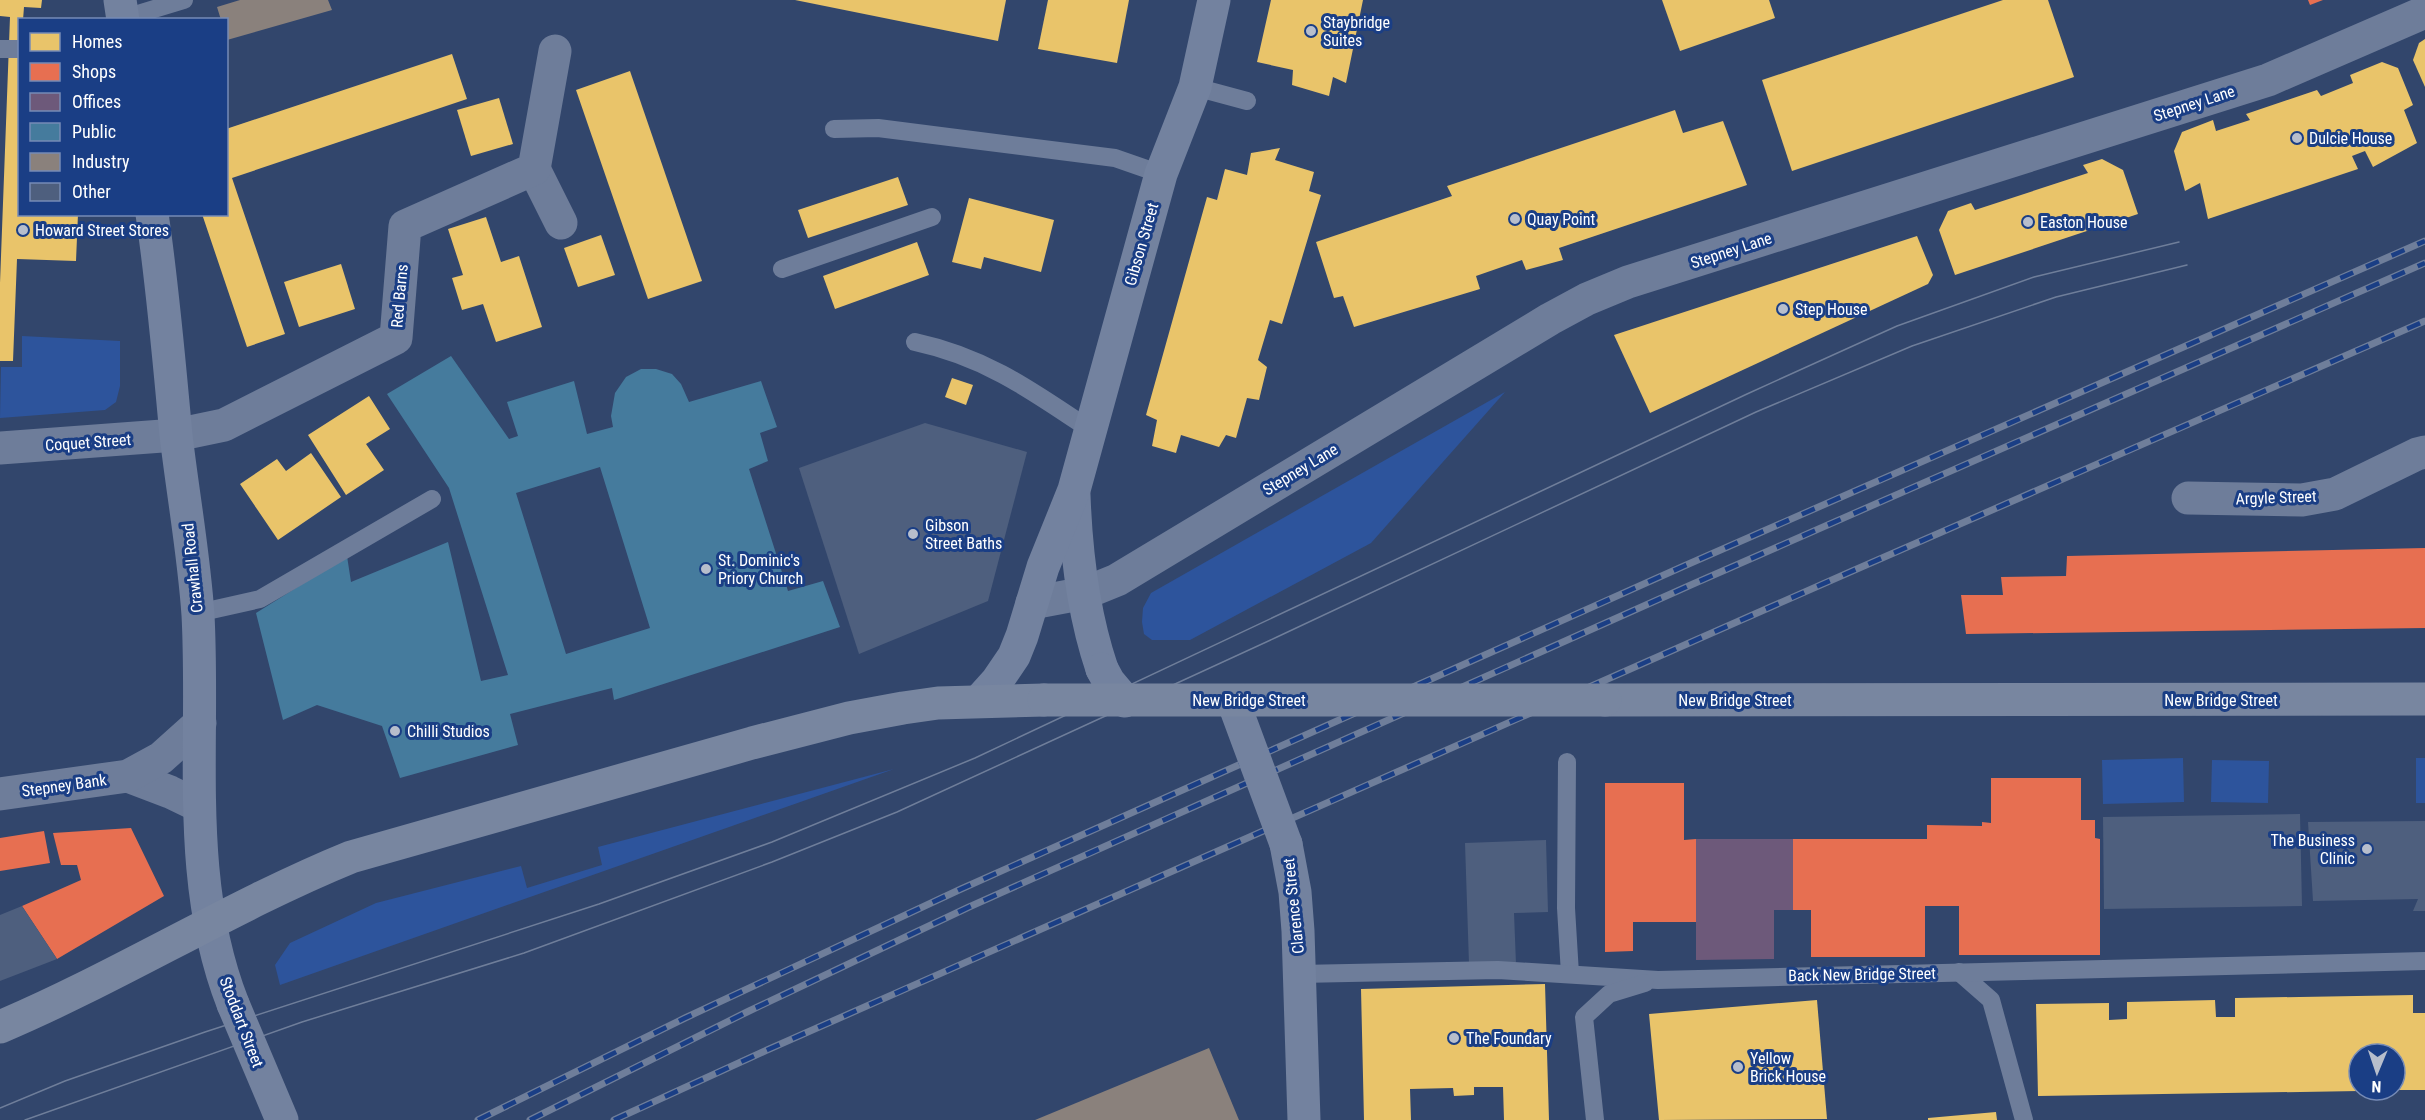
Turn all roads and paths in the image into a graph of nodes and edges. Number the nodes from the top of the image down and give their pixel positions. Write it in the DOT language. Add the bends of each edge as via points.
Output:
graph roads {
  1 [pos="184,0"];
  2 [pos="1214,0"];
  3 [pos="2425,12"];
  4 [pos="121,14"];
  5 [pos="0,49"];
  6 [pos="18,49"];
  7 [pos="555,51"];
  8 [pos="1195,87"];
  9 [pos="1247,101"];
  10 [pos="834,129"];
  11 [pos="534,169"];
  12 [pos="1161,174"];
  13 [pos="152,216"];
  14 [pos="932,217"];
  15 [pos="561,223"];
  16 [pos="782,269"];
  17 [pos="915,342"];
  18 [pos="1089,429"];
  19 [pos="177,435"];
  20 [pos="0,448"];
  21 [pos="2425,453"];
  22 [pos="1074,490"];
  23 [pos="2188,498"];
  24 [pos="432,499"];
  25 [pos="1085,592"];
  26 [pos="1032,603"];
  27 [pos="198,613"];
  28 [pos="2425,699"];
  29 [pos="979,701"];
  30 [pos="1125,701"];
  31 [pos="1233,701"];
  32 [pos="200,723"];
  33 [pos="1568,762"];
  34 [pos="128,777"];
  35 [pos="0,794"];
  36 [pos="199,807"];
  37 [pos="211,922"];
  38 [pos="2425,961"];
  39 [pos="1959,972"];
  40 [pos="1299,974"];
  41 [pos="1570,974"];
  42 [pos="1658,980"];
  43 [pos="0,1027"];
  44 [pos="282,1120"];
  45 [pos="1304,1120"];
  46 [pos="1595,1120"];
  47 [pos="2024,1120"];
  1 -- 4 [label="lane"];
  2 -- 8 [label="main road, Gibson Street"];
  3 -- 25 [label="street, Stepney Lane" via="2268,80 1628,282 1587,299 1117,580"];
  5 -- 6 [label="lane"];
  7 -- 11 [label="street"];
  8 -- 9 [label="lane"];
  8 -- 12 [label="main road, Gibson Street"];
  10 -- 12 [label="lane" via="878,128 1114,158"];
  11 -- 15 [label="street"];
  11 -- 19 [label="street, Red Barns" via="405,226 396,338 224,425"];
  12 -- 18 [label="main road, Gibson Street"];
  13 -- 19 [label="main road, Crawhall Road"];
  14 -- 16 [label="lane"];
  17 -- 18 [label="lane" via="946,349 1021,382"];
  18 -- 22 [label="main road, Gibson Street"];
  19 -- 20 [label="street, Coquet Street"];
  19 -- 27 [label="main road, Crawhall Road"];
  21 -- 23 [label="street, Argyle Street" via="2335,494 2302,500"];
  22 -- 25 [label="main road, Gibson Street"];
  22 -- 26 [label="main road, Gibson Street"];
  24 -- 27 [label="lane" via="260,599"];
  25 -- 26 [label="street, Stepney Lane"];
  25 -- 30 [label="main road, Gibson Street, bridge" via="1102,669"];
  26 -- 29 [label="main road, Gibson Street" via="1014,656"];
  27 -- 32 [label="main road, Crawhall Road"];
  28 -- 31 [label="main road, New Bridge Street, bridge"];
  29 -- 30 [label="main road, New Bridge Street, bridge"];
  29 -- 37 [label="main road, New Bridge Street" via="849,718 397,843 310,873"];
  30 -- 31 [label="main road, New Bridge Street, bridge"];
  31 -- 40 [label="main road, Clarence Street, bridge" via="1286,844 1295,892"];
  32 -- 34 [label="street" via="161,758"];
  32 -- 36 [label="main road, Crawhall Road"];
  33 -- 41 [label="lane" via="1566,908"];
  34 -- 35 [label="street, Stepney Bank"];
  34 -- 36 [label="street"];
  36 -- 37 [label="main road, Crawhall Road" via="200,852"];
  37 -- 43 [label="main road, New Bridge Street" via="77,993"];
  37 -- 44 [label="main road, Stoddart Street, bridge" via="233,1004"];
  38 -- 39 [label="lane, Back New Bridge Street"];
  39 -- 42 [label="lane, Back New Bridge Street"];
  39 -- 47 [label="lane" via="1991,1000"];
  40 -- 41 [label="lane, Back New Bridge Street" via="1498,970"];
  40 -- 45 [label="main road, Clarence Street"];
  41 -- 42 [label="lane, Back New Bridge Street"];
  42 -- 46 [label="lane" via="1609,994 1584,1017"];
}
